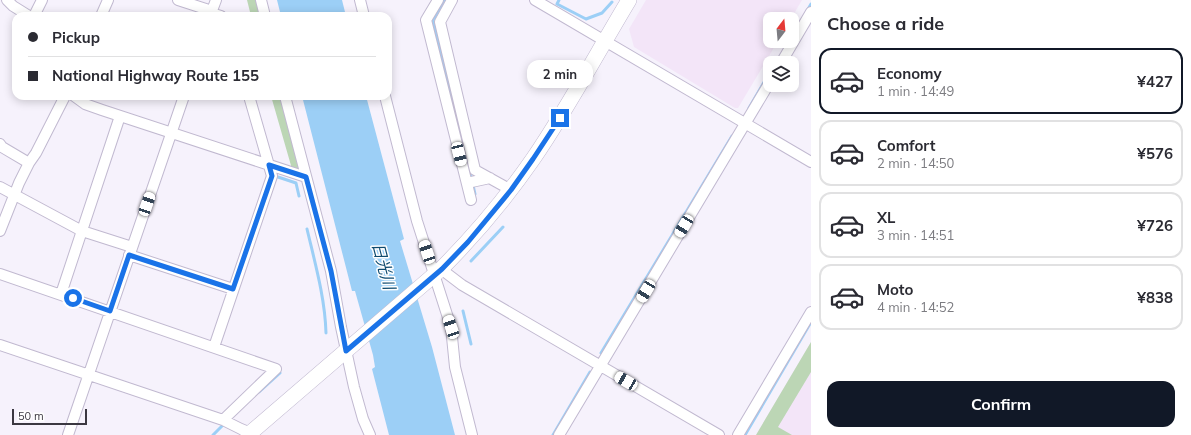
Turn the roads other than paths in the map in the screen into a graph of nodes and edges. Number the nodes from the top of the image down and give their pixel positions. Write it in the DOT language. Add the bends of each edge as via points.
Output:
graph roads {
  1 [pos="7,0"];
  2 [pos="42,0"];
  3 [pos="108,0"];
  4 [pos="178,0"];
  5 [pos="216,0"];
  6 [pos="260,0"];
  7 [pos="360,0"];
  8 [pos="438,0"];
  9 [pos="452,0"];
  10 [pos="535,0"];
  11 [pos="629,0"];
  12 [pos="23,12"];
  13 [pos="36,12"];
  14 [pos="103,12"];
  15 [pos="208,12"];
  16 [pos="211,12"];
  17 [pos="264,12"];
  18 [pos="363,12"];
  19 [pos="811,12"];
  20 [pos="605,40"];
  21 [pos="785,56"];
  22 [pos="764,92"];
  23 [pos="63,100"];
  24 [pos="80,100"];
  25 [pos="183,100"];
  26 [pos="250,100"];
  27 [pos="286,100"];
  28 [pos="386,100"];
  29 [pos="120,116"];
  30 [pos="746,124"];
  31 [pos="172,133"];
  32 [pos="0,144"];
  33 [pos="811,162"];
  34 [pos="29,163"];
  35 [pos="269,165"];
  36 [pos="306,177"];
  37 [pos="490,178"];
  38 [pos="467,183"];
  39 [pos="0,187"];
  40 [pos="511,190"];
  41 [pos="15,194"];
  42 [pos="471,200"];
  43 [pos="0,231"];
  44 [pos="82,231"];
  45 [pos="130,251"];
  46 [pos="0,274"];
  47 [pos="434,275"];
  48 [pos="233,289"];
  49 [pos="61,294"];
  50 [pos="110,311"];
  51 [pos="811,312"];
  52 [pos="0,345"];
  53 [pos="214,348"];
  54 [pos="349,348"];
  55 [pos="600,366"];
  56 [pos="89,374"];
  57 [pos="223,420"];
  58 [pos="250,434"];
  59 [pos="68,435"];
  60 [pos="370,435"];
  61 [pos="472,435"];
  62 [pos="559,435"];
  63 [pos="719,435"];
  64 [pos="738,435"];
  1 -- 12 [label="street"];
  2 -- 13 [label="street"];
  3 -- 14 [label="street"];
  4 -- 15 [label="street"];
  5 -- 16 [label="street"];
  6 -- 17 [label="street"];
  7 -- 18 [label="street"];
  8 -- 38 [label="street" via="426,20"];
  9 -- 37 [label="street" via="440,22 475,170"];
  10 -- 20 [label="street"];
  11 -- 20 [label="highway"];
  19 -- 21 [label="street"];
  20 -- 30 [label="street"];
  20 -- 40 [label="highway" via="555,126"];
  22 -- 30 [label="street"];
  23 -- 34 [label="street"];
  24 -- 29 [label="street"];
  25 -- 31 [label="street"];
  26 -- 35 [label="street"];
  27 -- 36 [label="street"];
  28 -- 47 [label="street" via="417,221"];
  29 -- 31 [label="street"];
  29 -- 44 [label="street"];
  30 -- 33 [label="street"];
  30 -- 55 [label="street"];
  31 -- 35 [label="street"];
  31 -- 45 [label="street"];
  32 -- 34 [label="street"];
  34 -- 41 [label="street"];
  35 -- 36 [label="street"];
  35 -- 48 [label="street" via="272,176"];
  36 -- 54 [label="street"];
  37 -- 38 [label="street"];
  37 -- 40 [label="street"];
  38 -- 42 [label="street"];
  39 -- 41 [label="street"];
  40 -- 47 [label="highway" via="468,242"];
  41 -- 43 [label="street"];
  41 -- 44 [label="street"];
  44 -- 45 [label="street"];
  44 -- 49 [label="street"];
  45 -- 48 [label="street"];
  45 -- 50 [label="street"];
  46 -- 49 [label="street"];
  47 -- 54 [label="highway"];
  47 -- 55 [label="street" via="462,285"];
  47 -- 61 [label="street" via="451,327 455,367"];
  48 -- 53 [label="street"];
  49 -- 50 [label="street"];
  50 -- 53 [label="street"];
  50 -- 56 [label="street"];
  51 -- 64 [label="street"];
  52 -- 56 [label="street"];
  53 -- 57 [label="street" via="276,369"];
  54 -- 58 [label="highway"];
  54 -- 60 [label="street" via="354,388"];
  55 -- 62 [label="street"];
  55 -- 63 [label="street"];
  56 -- 57 [label="street"];
  56 -- 59 [label="street"];
  57 -- 58 [label="street"];
}
